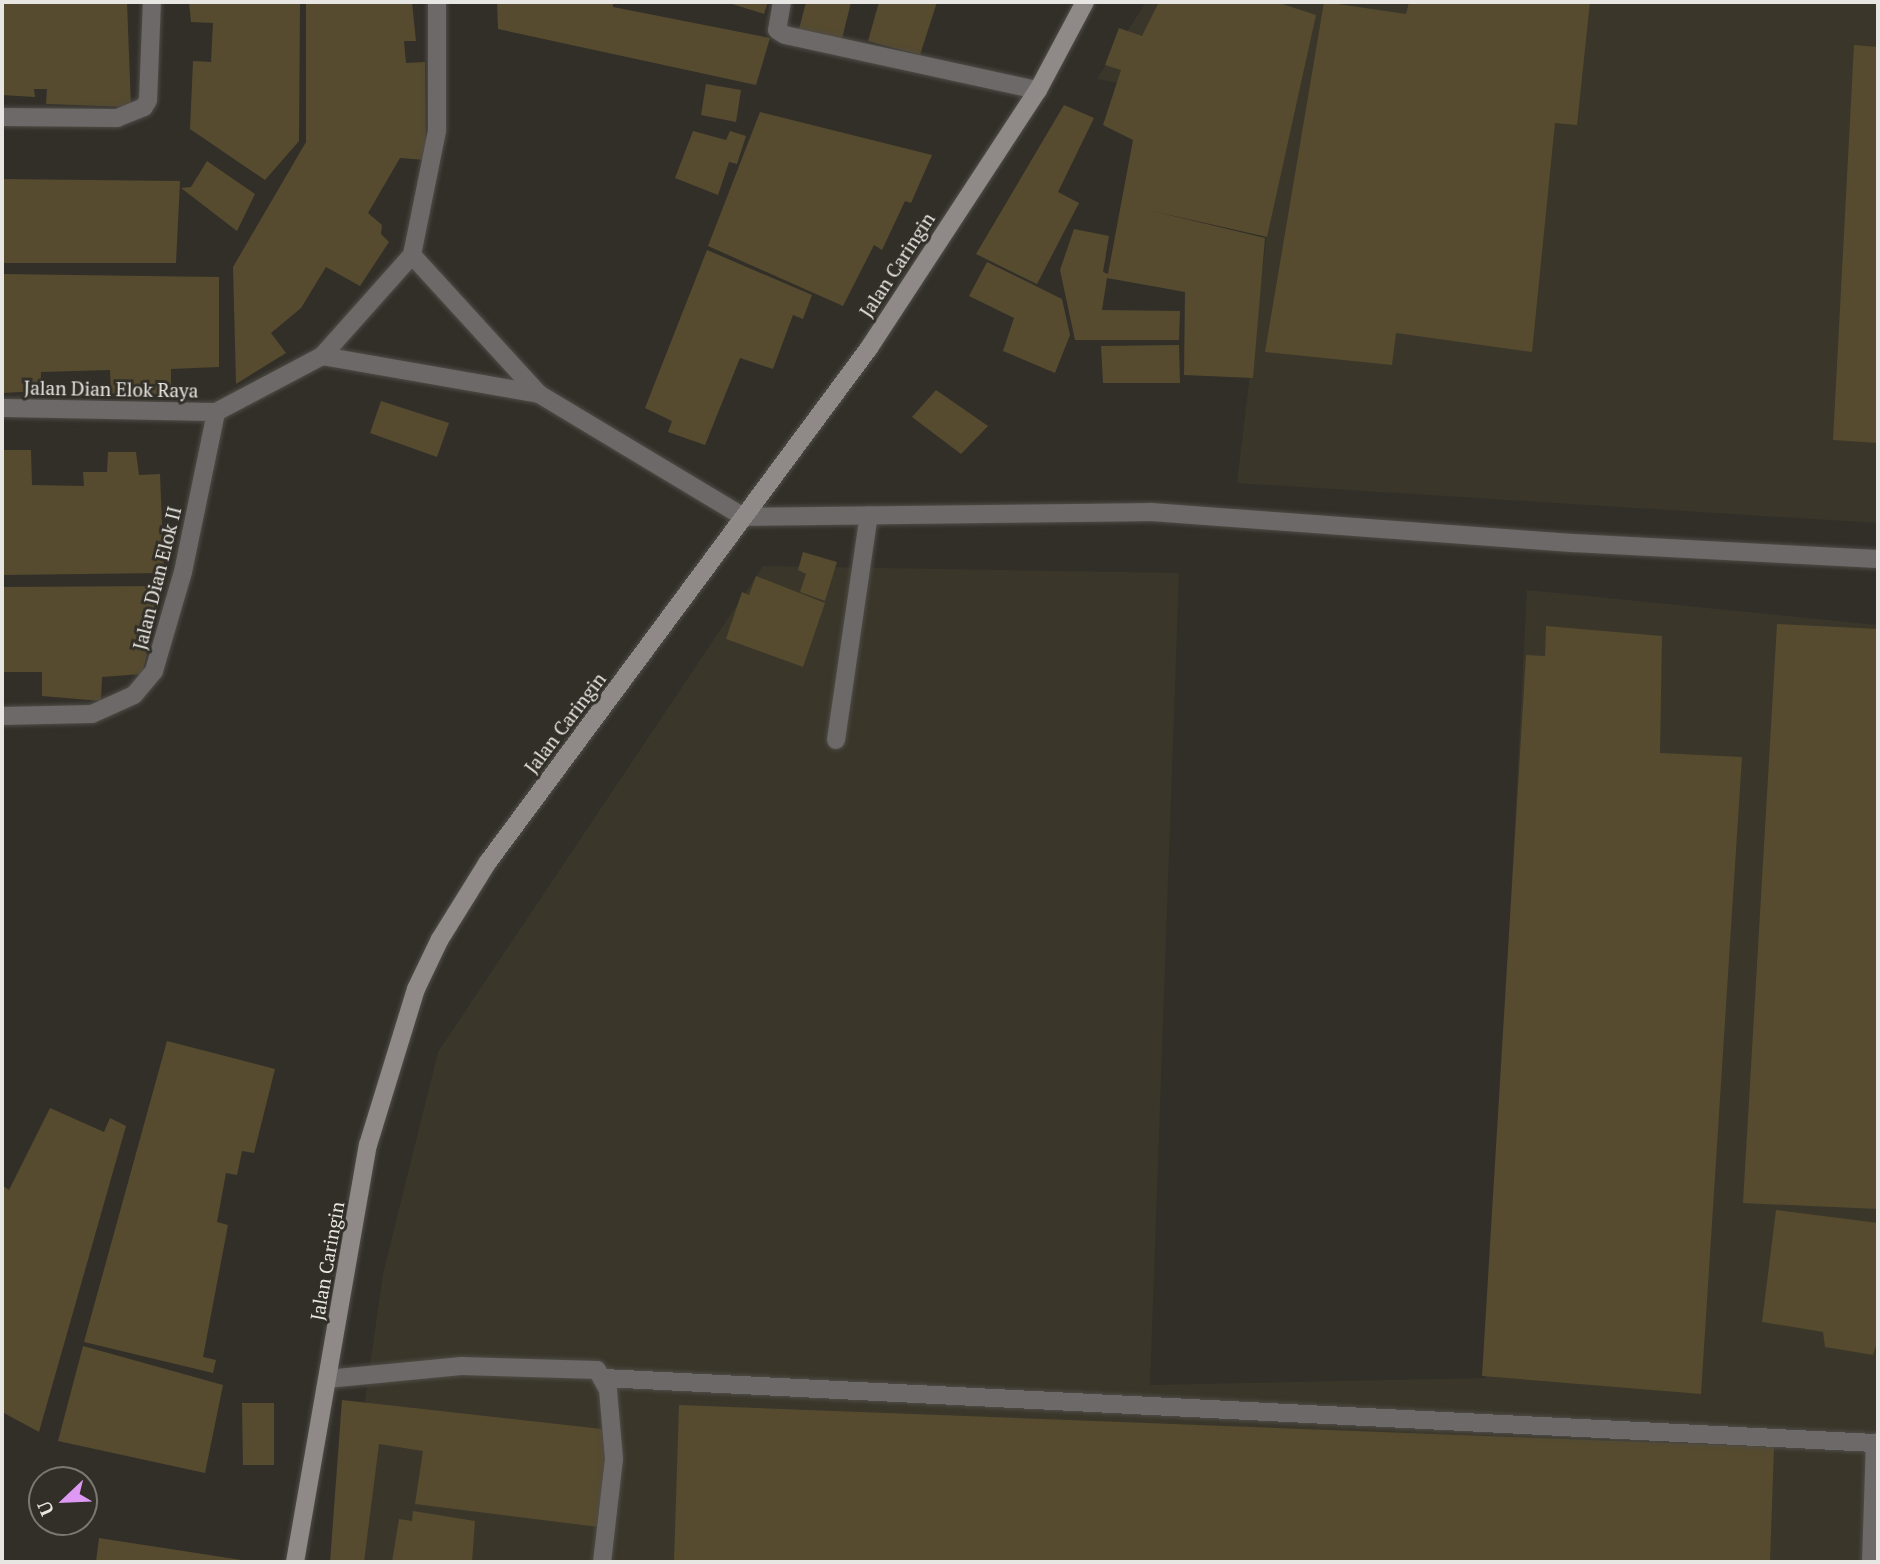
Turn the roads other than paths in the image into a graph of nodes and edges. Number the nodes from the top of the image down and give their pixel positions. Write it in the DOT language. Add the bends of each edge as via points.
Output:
graph roads {
  1 [pos="152,2"];
  2 [pos="437,2"];
  3 [pos="782,2"];
  4 [pos="1085,2"];
  5 [pos="1038,90"];
  6 [pos="2,117"];
  7 [pos="412,255"];
  8 [pos="322,356"];
  9 [pos="539,394"];
  10 [pos="2,408"];
  11 [pos="216,412"];
  12 [pos="869,515"];
  13 [pos="744,517"];
  14 [pos="1878,559"];
  15 [pos="2,716"];
  16 [pos="836,740"];
  17 [pos="327,1378"];
  18 [pos="604,1378"];
  19 [pos="1876,1443"];
  20 [pos="1874,1553"];
  21 [pos="295,1562"];
  22 [pos="602,1562"];
  1 -- 6 [label="street" via="144,107 117,118"];
  2 -- 7 [label="street" via="437,131"];
  3 -- 5 [label="street" via="777,30 785,35"];
  4 -- 5 [label="main road, Jalan Caringin"];
  5 -- 13 [label="main road, Jalan Caringin" via="869,348"];
  7 -- 8 [label="street, Jalan Dian Elok Raya"];
  7 -- 9 [label="street"];
  8 -- 9 [label="street"];
  8 -- 11 [label="street, Jalan Dian Elok Raya"];
  9 -- 13 [label="street"];
  10 -- 11 [label="street, Jalan Dian Elok Raya"];
  11 -- 15 [label="street, Jalan Dian Elok II" via="183,572 154,671 134,695 92,714"];
  12 -- 13 [label="street"];
  12 -- 14 [label="street" via="1150,512 1573,543"];
  12 -- 16 [label="street"];
  13 -- 17 [label="main road, Jalan Caringin" via="488,862 440,939 416,989 368,1145"];
  17 -- 18 [label="street" via="461,1366 597,1370"];
  17 -- 21 [label="main road, Jalan Caringin"];
  18 -- 19 [label="street"];
  18 -- 22 [label="street" via="614,1459"];
  19 -- 20 [label="street"];
}
